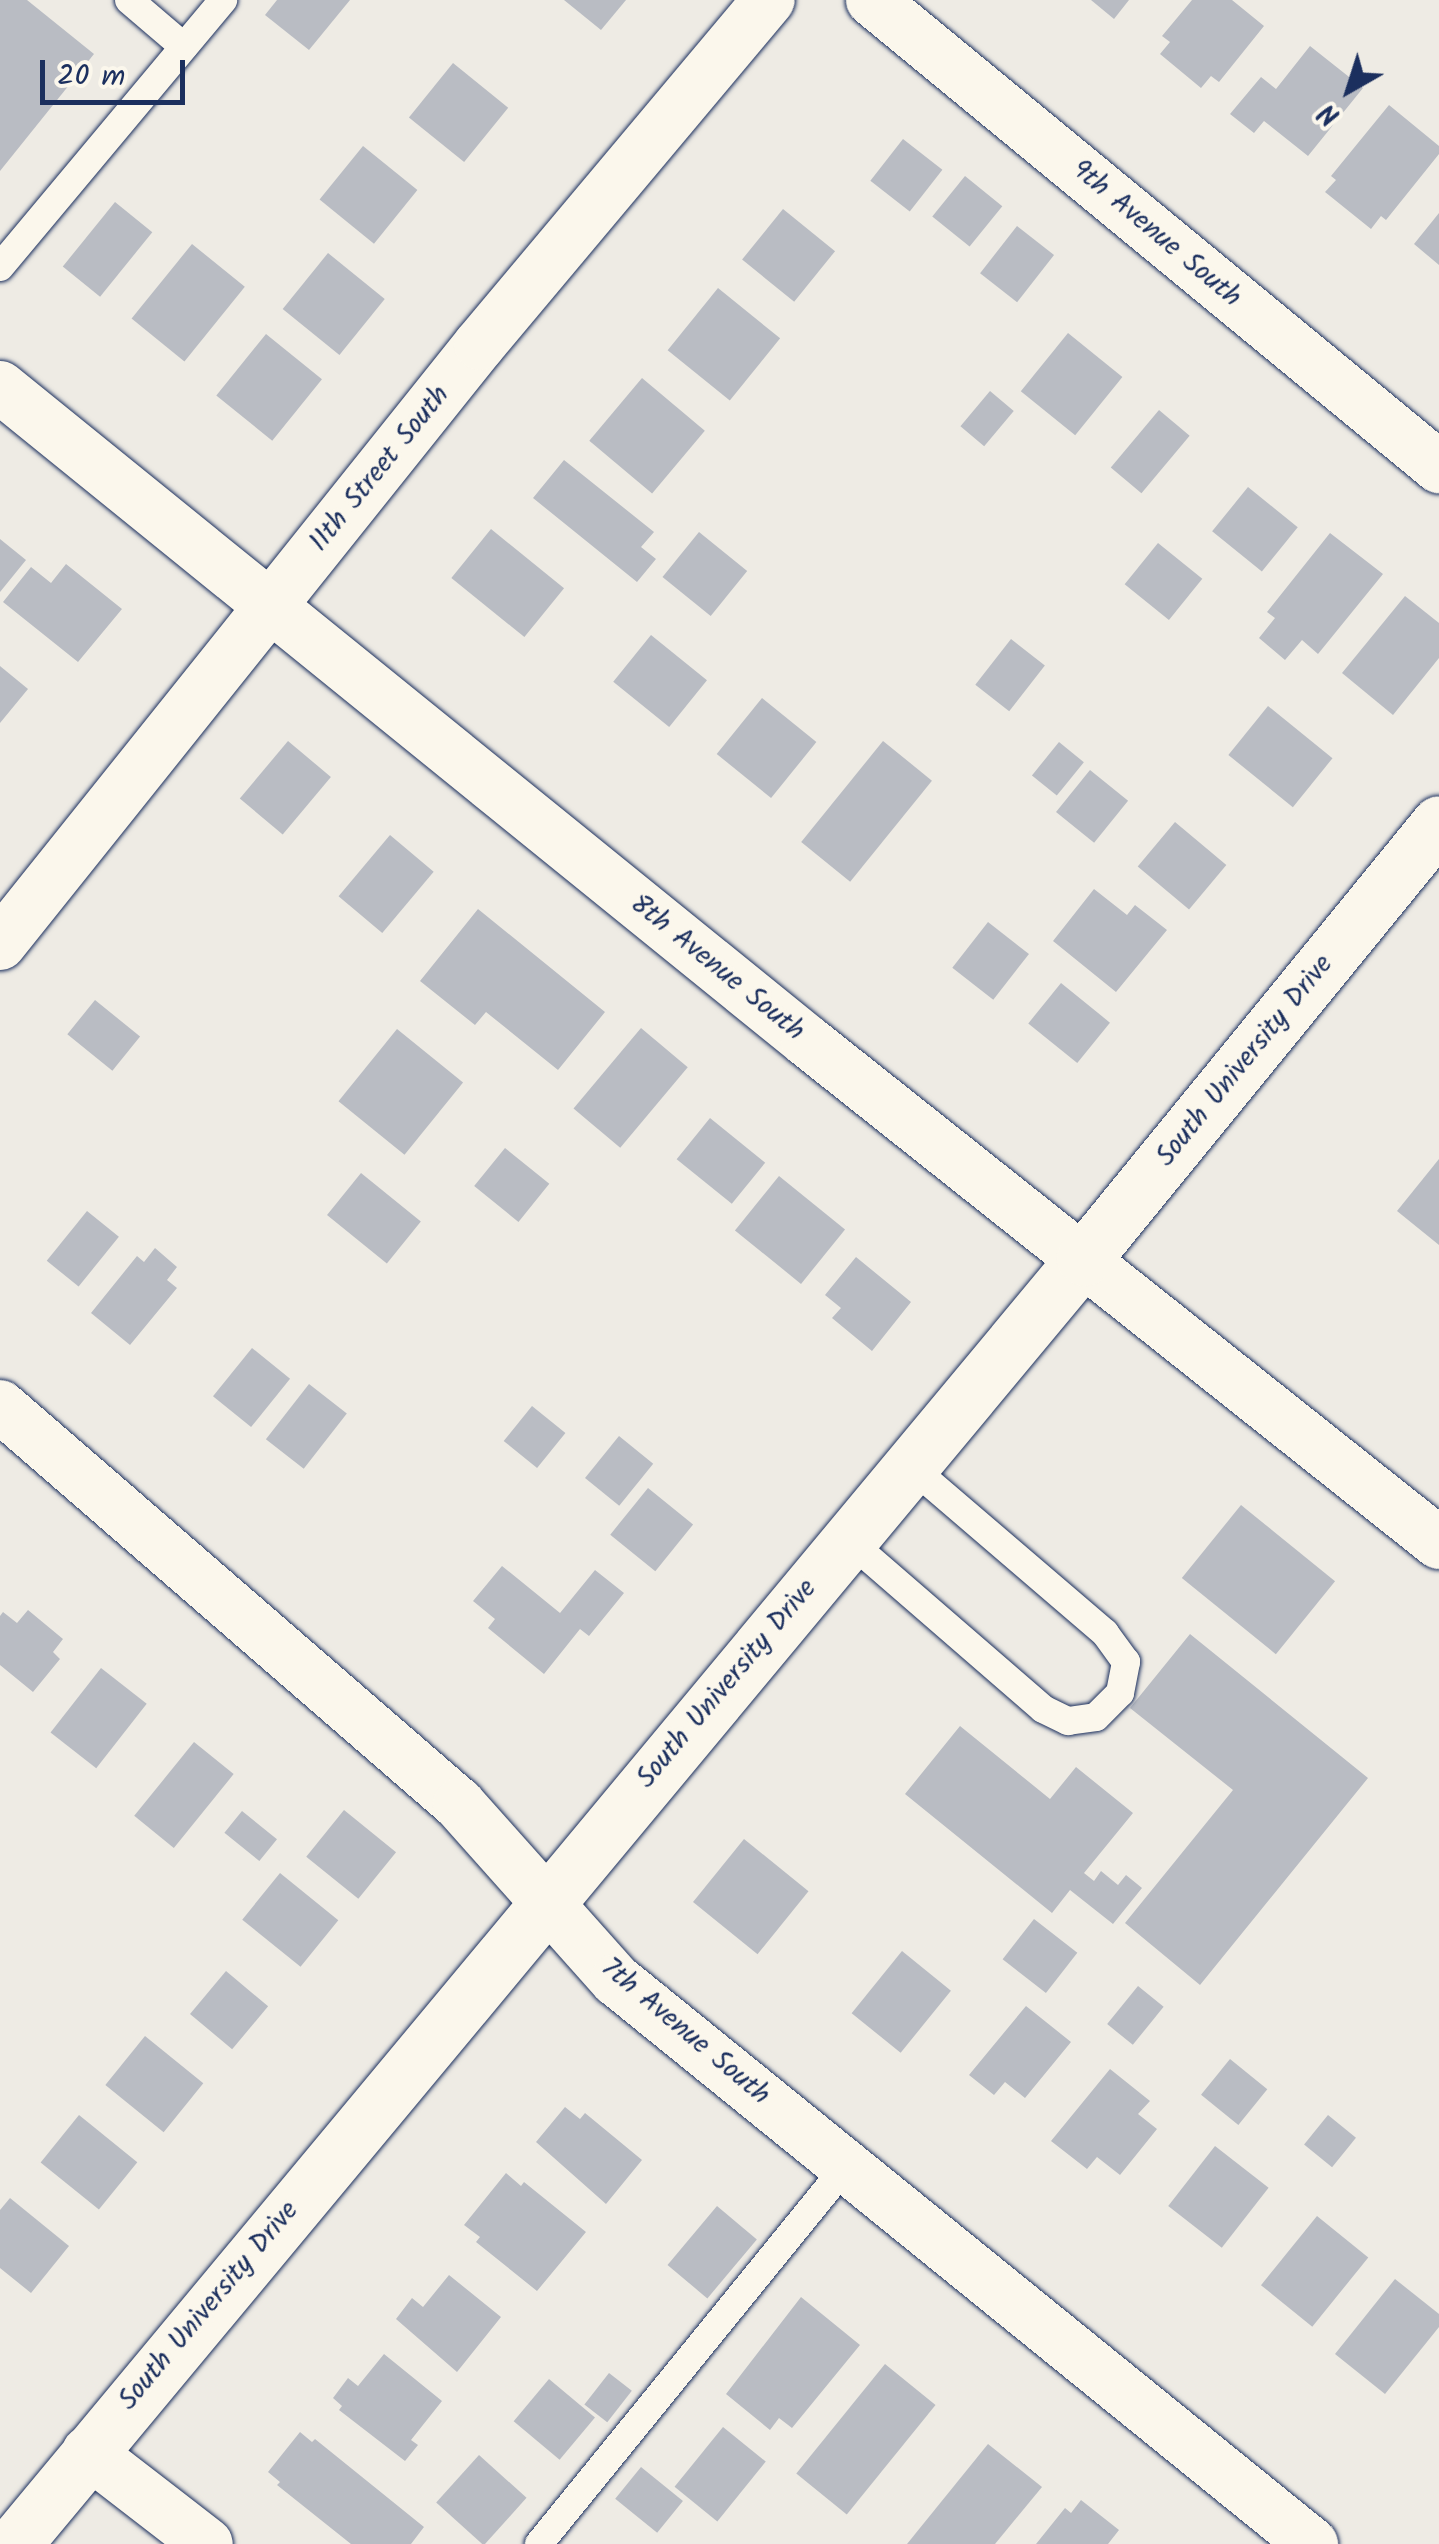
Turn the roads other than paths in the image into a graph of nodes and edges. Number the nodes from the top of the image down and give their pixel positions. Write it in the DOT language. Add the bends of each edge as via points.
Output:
graph roads {
  1 [pos="129,0"];
  2 [pos="223,0"];
  3 [pos="769,0"];
  4 [pos="872,0"];
  5 [pos="184,47"];
  6 [pos="0,267"];
  7 [pos="0,387"];
  8 [pos="1439,468"];
  9 [pos="271,606"];
  10 [pos="1439,823"];
  11 [pos="0,944"];
  12 [pos="1084,1258"];
  13 [pos="0,1406"];
  14 [pos="910,1465"];
  15 [pos="847,1539"];
  16 [pos="1439,1542"];
  17 [pos="546,1901"];
  18 [pos="846,2166"];
  19 [pos="88,2452"];
  20 [pos="14,2544"];
  21 [pos="207,2544"];
  22 [pos="538,2544"];
  23 [pos="1312,2544"];
  1 -- 5 [label="lane"];
  2 -- 5 [label="lane"];
  3 -- 9 [label="street, 11th Street South"];
  4 -- 8 [label="street, 9th Avenue South"];
  5 -- 6 [label="lane"];
  7 -- 9 [label="street, 8th Avenue South"];
  9 -- 11 [label="street, 11th Street South"];
  9 -- 12 [label="street, 8th Avenue South"];
  10 -- 12 [label="main road, South University Drive"];
  12 -- 14 [label="main road, South University Drive"];
  12 -- 16 [label="street, 8th Avenue South"];
  13 -- 17 [label="street, 7th Avenue South" via="459,1804"];
  14 -- 15 [label="main road, South University Drive"];
  14 -- 15 [label="lane" via="1105,1633 1126,1662 1120,1693 1096,1717 1068,1722 1043,1709"];
  15 -- 17 [label="main road, South University Drive"];
  17 -- 18 [label="street, 7th Avenue South" via="616,1980"];
  17 -- 19 [label="main road, South University Drive"];
  18 -- 22 [label="lane"];
  18 -- 23 [label="street, 7th Avenue South"];
  19 -- 20 [label="main road, South University Drive"];
  19 -- 21 [label="street"];
}
